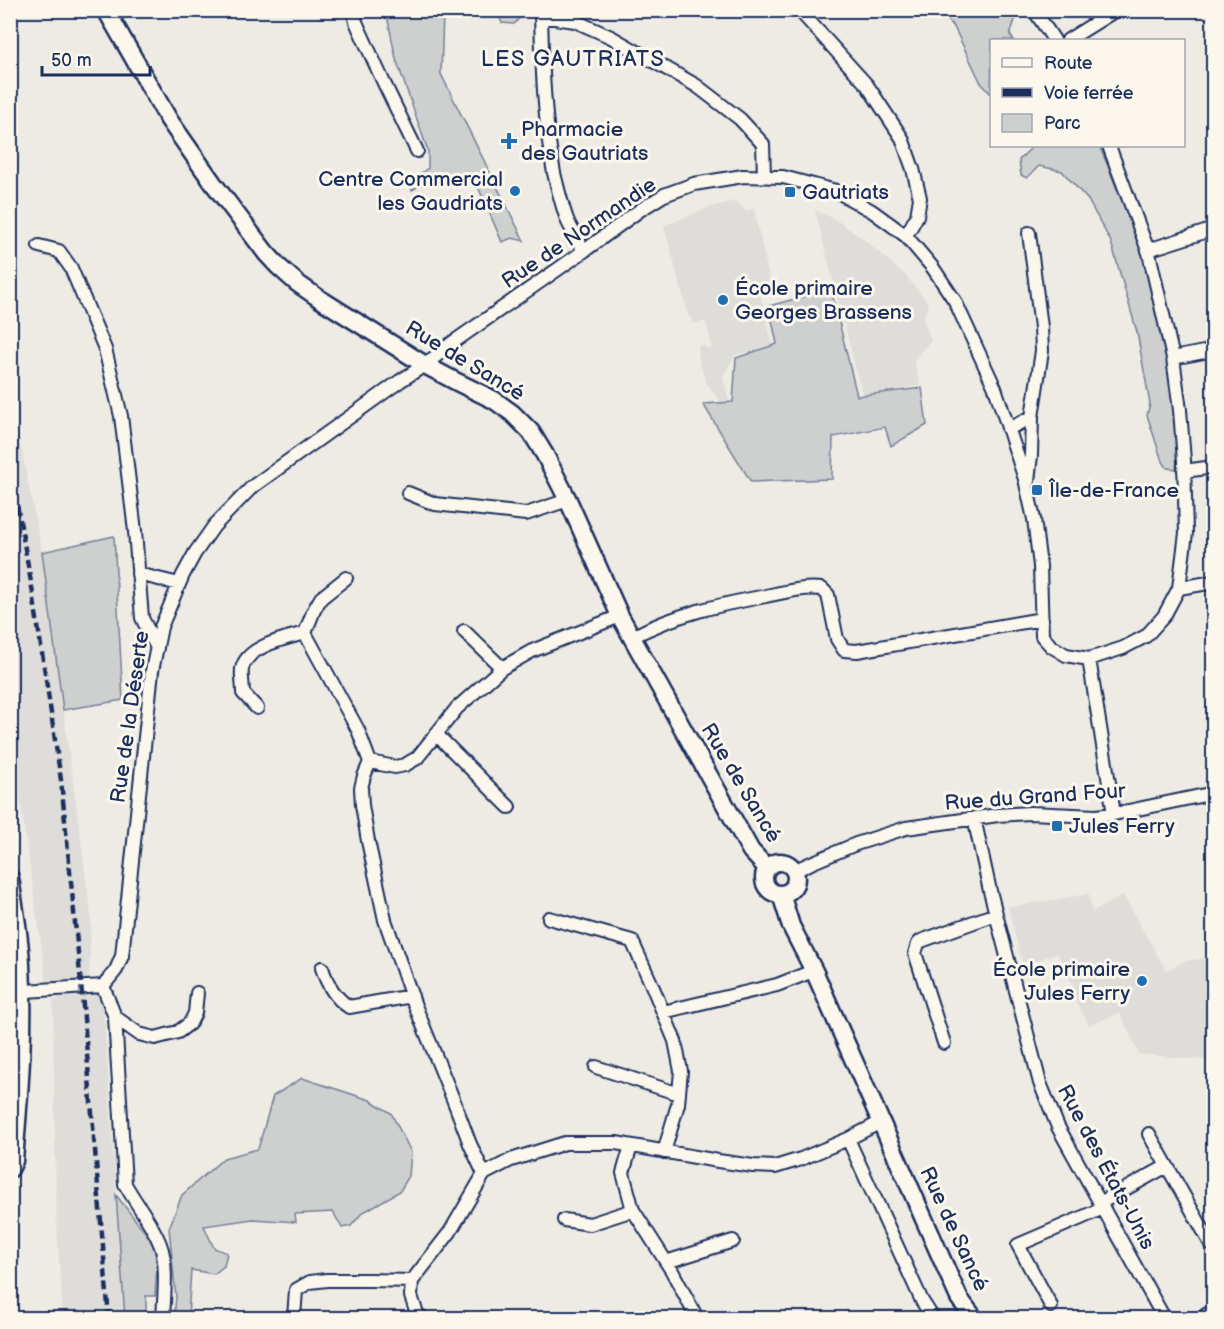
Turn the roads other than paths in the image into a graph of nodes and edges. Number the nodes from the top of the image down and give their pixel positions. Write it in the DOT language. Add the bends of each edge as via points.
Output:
graph roads {
  1 [pos="106,10"];
  2 [pos="353,10"];
  3 [pos="799,10"];
  4 [pos="1034,10"];
  5 [pos="1116,10"];
  6 [pos="541,14"];
  7 [pos="1053,39"];
  8 [pos="1070,39"];
  9 [pos="1109,147"];
  10 [pos="417,151"];
  11 [pos="764,176"];
  12 [pos="1214,229"];
  13 [pos="1029,232"];
  14 [pos="906,236"];
  15 [pos="39,246"];
  16 [pos="1148,250"];
  17 [pos="584,251"];
  18 [pos="1214,350"];
  19 [pos="1173,358"];
  20 [pos="425,365"];
  21 [pos="1032,417"];
  22 [pos="1008,429"];
  23 [pos="1214,467"];
  24 [pos="1184,471"];
  25 [pos="1027,485"];
  26 [pos="408,493"];
  27 [pos="568,500"];
  28 [pos="138,574"];
  29 [pos="346,578"];
  30 [pos="1214,582"];
  31 [pos="179,584"];
  32 [pos="1179,588"];
  33 [pos="620,616"];
  34 [pos="1042,619"];
  35 [pos="464,631"];
  36 [pos="305,633"];
  37 [pos="632,637"];
  38 [pos="157,648"];
  39 [pos="1089,659"];
  40 [pos="502,668"];
  41 [pos="257,708"];
  42 [pos="436,734"];
  43 [pos="370,762"];
  44 [pos="1214,793"];
  45 [pos="509,807"];
  46 [pos="1114,814"];
  47 [pos="974,818"];
  48 [pos="767,868"];
  49 [pos="794,871"];
  50 [pos="10,878"];
  51 [pos="781,894"];
  52 [pos="996,914"];
  53 [pos="549,918"];
  54 [pos="322,968"];
  55 [pos="813,971"];
  56 [pos="103,986"];
  57 [pos="16,992"];
  58 [pos="197,993"];
  59 [pos="412,996"];
  60 [pos="663,1012"];
  61 [pos="115,1017"];
  62 [pos="944,1043"];
  63 [pos="596,1067"];
  64 [pos="679,1094"];
  65 [pos="881,1122"];
  66 [pos="1149,1134"];
  67 [pos="848,1139"];
  68 [pos="631,1146"];
  69 [pos="664,1152"];
  70 [pos="1167,1166"];
  71 [pos="10,1169"];
  72 [pos="484,1174"];
  73 [pos="1102,1205"];
  74 [pos="633,1210"];
  75 [pos="564,1220"];
  76 [pos="733,1241"];
  77 [pos="1214,1243"];
  78 [pos="666,1262"];
  79 [pos="412,1281"];
  80 [pos="1051,1306"];
  81 [pos="1214,1311"];
  82 [pos="164,1318"];
  83 [pos="294,1318"];
  84 [pos="423,1318"];
  85 [pos="697,1318"];
  86 [pos="933,1318"];
  87 [pos="974,1318"];
  88 [pos="1164,1318"];
  89 [pos="1200,1318"];
  1 -- 20 [label="street, Rue de Sancé" via="169,120 272,260 297,283"];
  2 -- 10 [label="street"];
  3 -- 14 [label="street" via="867,85 902,138 920,198 917,216"];
  4 -- 7 [label="street"];
  5 -- 8 [label="street"];
  6 -- 11 [label="street" via="575,21 611,37 697,86 740,119 762,144"];
  6 -- 17 [label="street" via="551,156 568,222"];
  9 -- 16 [label="street"];
  11 -- 14 [label="street, Rue de Normandie" via="836,191"];
  11 -- 17 [label="street, Rue de Normandie" via="694,184 664,195"];
  12 -- 16 [label="street"];
  13 -- 21 [label="street" via="1042,351"];
  14 -- 22 [label="street, Rue de Normandie" via="955,301 995,388"];
  15 -- 28 [label="street" via="59,251 71,268 105,349 121,416"];
  16 -- 19 [label="street"];
  17 -- 20 [label="street, Rue de Normandie"];
  18 -- 19 [label="street"];
  19 -- 24 [label="street"];
  20 -- 27 [label="street, Rue de Sancé" via="512,413 531,432"];
  20 -- 31 [label="street, Rue de la Déserte" via="252,487 214,526"];
  21 -- 22 [label="street"];
  21 -- 25 [label="street"];
  22 -- 25 [label="street, Rue de Normandie"];
  23 -- 24 [label="street"];
  24 -- 32 [label="street" via="1186,533"];
  25 -- 34 [label="street, Rue de Normandie" via="1040,566"];
  26 -- 27 [label="street" via="435,504 526,514"];
  27 -- 33 [label="street, Rue de Sancé"];
  28 -- 31 [label="street"];
  28 -- 38 [label="street" via="142,618"];
  29 -- 36 [label="street" via="321,598"];
  30 -- 32 [label="street"];
  31 -- 38 [label="street, Rue de la Déserte" via="161,627"];
  32 -- 39 [label="street" via="1164,616 1146,636"];
  33 -- 37 [label="street, Rue de Sancé"];
  33 -- 40 [label="street" via="532,651"];
  34 -- 37 [label="street" via="844,650 837,639 828,596 822,589 808,588 689,613"];
  34 -- 39 [label="street, Rue de Normandie" via="1042,636 1051,646 1066,655"];
  35 -- 40 [label="street"];
  36 -- 41 [label="street" via="267,645 247,657 242,668 243,693"];
  36 -- 43 [label="street" via="358,730"];
  37 -- 48 [label="street, Rue de Sancé" via="751,851"];
  38 -- 56 [label="street, Rue de la Déserte" via="122,956"];
  39 -- 46 [label="street"];
  40 -- 42 [label="street" via="457,708"];
  42 -- 43 [label="street" via="417,758 405,765"];
  42 -- 45 [label="street"];
  43 -- 59 [label="street" via="364,776 362,805 385,920"];
  44 -- 46 [label="street, Rue du Grand Four"];
  46 -- 47 [label="street, Rue du Grand Four" via="1030,813"];
  47 -- 49 [label="street, Rue du Grand Four" via="878,836"];
  47 -- 52 [label="street, Rue des États-Unis"];
  48 -- 49 [label="street" via="779,862"];
  48 -- 51 [label="street" via="765,885"];
  49 -- 51 [label="street" via="794,886"];
  50 -- 57 [label="street" via="21,964"];
  51 -- 55 [label="street, Rue de Sancé" via="791,926"];
  52 -- 62 [label="street" via="921,941 916,949"];
  52 -- 73 [label="street, Rue des États-Unis" via="1040,1083 1058,1127"];
  53 -- 60 [label="street" via="632,941"];
  54 -- 59 [label="street" via="333,992 349,1007"];
  55 -- 60 [label="street" via="777,985"];
  55 -- 65 [label="street, Rue de Sancé"];
  56 -- 57 [label="street"];
  56 -- 61 [label="street"];
  57 -- 71 [label="street" via="19,1101"];
  58 -- 61 [label="street" via="195,1013 178,1032 155,1038 139,1034"];
  59 -- 72 [label="street"];
  60 -- 64 [label="street" via="675,1041 681,1071"];
  61 -- 82 [label="street" via="125,1184 161,1245"];
  63 -- 64 [label="street"];
  64 -- 69 [label="street"];
  65 -- 67 [label="street"];
  65 -- 87 [label="street, Rue de Sancé" via="959,1298"];
  66 -- 70 [label="street"];
  67 -- 69 [label="street" via="775,1167"];
  67 -- 86 [label="street"];
  68 -- 69 [label="street"];
  68 -- 72 [label="street" via="566,1143 511,1160"];
  68 -- 74 [label="street" via="623,1173"];
  70 -- 73 [label="street"];
  70 -- 77 [label="street" via="1211,1244"];
  72 -- 79 [label="street" via="450,1232"];
  73 -- 80 [label="street" via="1018,1245"];
  73 -- 88 [label="street, Rue des États-Unis"];
  74 -- 75 [label="street" via="590,1224"];
  74 -- 78 [label="street"];
  76 -- 78 [label="street"];
  78 -- 85 [label="street"];
  79 -- 83 [label="street" via="310,1282 296,1290"];
  79 -- 84 [label="street" via="411,1296 417,1314"];
  81 -- 89 [label="street"];
}
